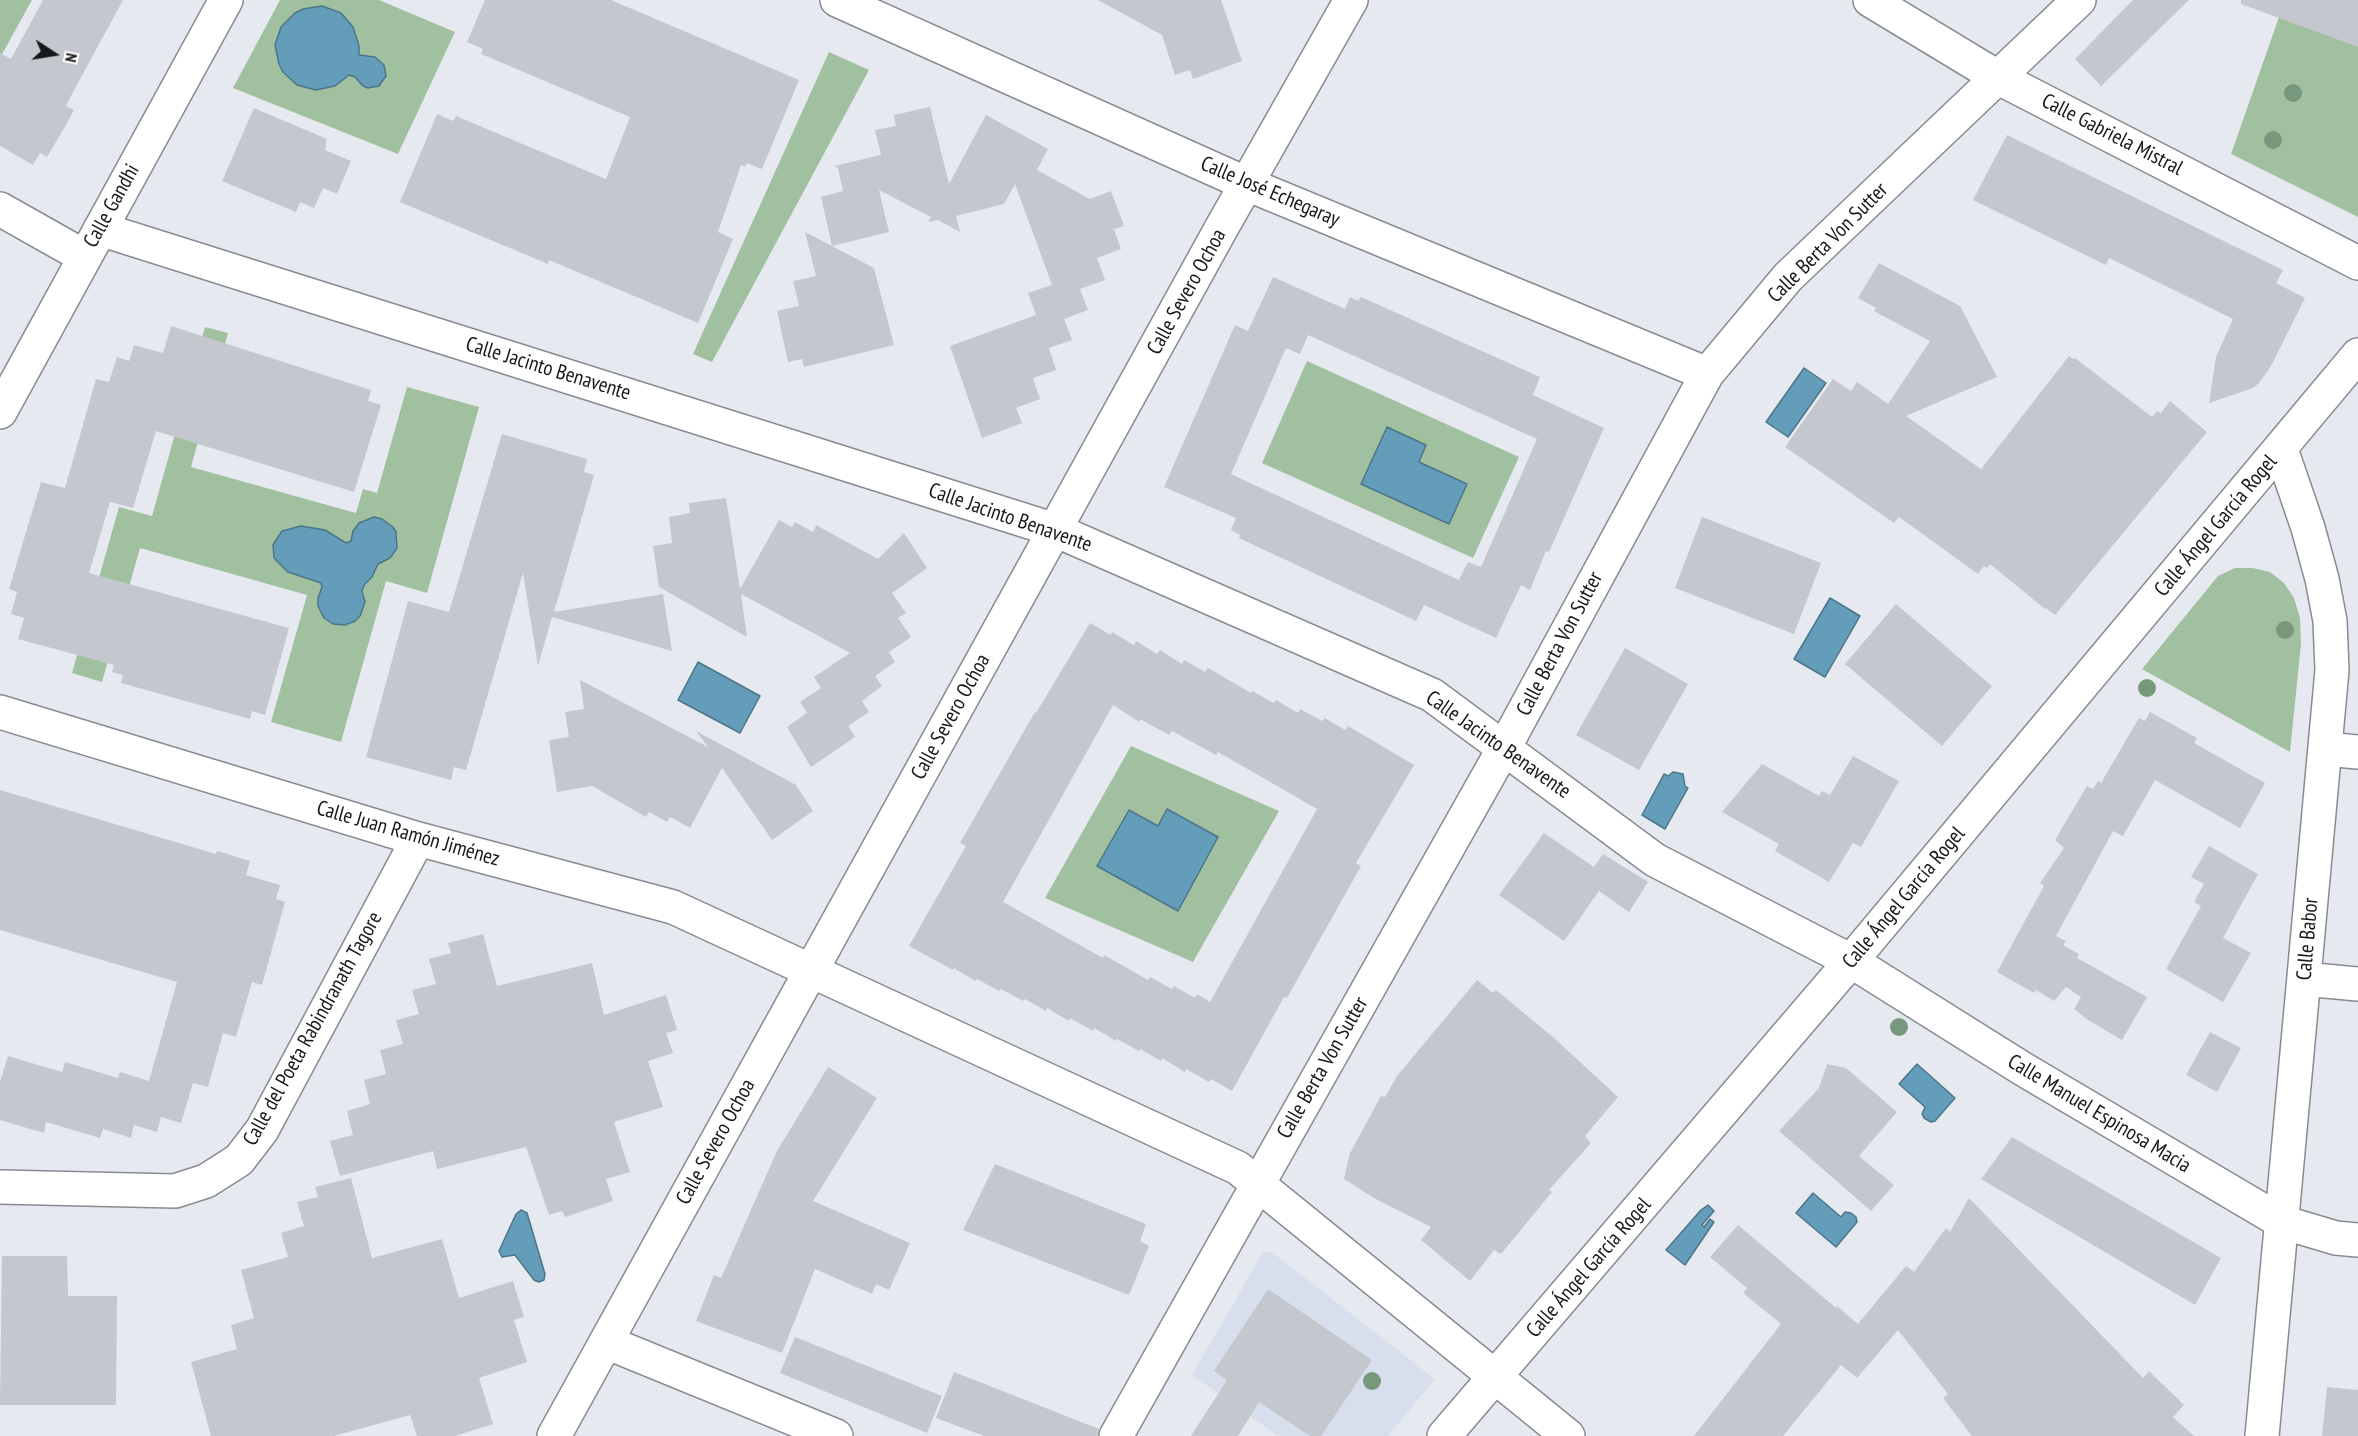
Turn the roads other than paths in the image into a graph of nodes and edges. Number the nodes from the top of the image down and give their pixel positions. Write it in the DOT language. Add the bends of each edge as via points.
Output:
graph roads {
  1 [pos="226,0"];
  2 [pos="837,0"];
  3 [pos="1351,0"];
  4 [pos="1870,0"];
  5 [pos="2079,0"];
  6 [pos="1999,78"];
  7 [pos="1247,184"];
  8 [pos="0,209"];
  9 [pos="100,229"];
  10 [pos="85,257"];
  11 [pos="2358,263"];
  12 [pos="2358,355"];
  13 [pos="1707,374"];
  14 [pos="0,412"];
  15 [pos="2281,449"];
  16 [pos="1055,530"];
  17 [pos="0,712"];
  18 [pos="1504,748"];
  19 [pos="2342,751"];
  20 [pos="418,839"];
  21 [pos="1851,961"];
  22 [pos="811,972"];
  23 [pos="2304,979"];
  24 [pos="2358,984"];
  25 [pos="1258,1184"];
  26 [pos="0,1187"];
  27 [pos="2282,1222"];
  28 [pos="2358,1240"];
  29 [pos="606,1342"];
  30 [pos="1496,1377"];
  31 [pos="554,1436"];
  32 [pos="836,1436"];
  33 [pos="1116,1436"];
  34 [pos="1444,1436"];
  35 [pos="1568,1436"];
  36 [pos="2262,1436"];
  1 -- 9 [label="street, Calle Gandhi"];
  2 -- 7 [label="street, Calle José Echegaray"];
  3 -- 7 [label="street, Calle Severo Ochoa"];
  4 -- 6 [label="street, Calle Gabriela Mistral"];
  5 -- 6 [label="street, Calle Berta Von Sutter"];
  6 -- 11 [label="street, Calle Gabriela Mistral"];
  6 -- 13 [label="street, Calle Berta Von Sutter" via="1788,278"];
  7 -- 13 [label="street, Calle José Echegaray"];
  7 -- 16 [label="street, Calle Severo Ochoa"];
  8 -- 10 [label="street"];
  9 -- 10 [label="street, Calle Gandhi"];
  9 -- 16 [label="street, Calle Jacinto Benavente"];
  10 -- 14 [label="street, Calle Gandhi"];
  12 -- 15 [label="street, Calle Ángel García Rogel"];
  13 -- 18 [label="street, Calle Berta Von Sutter"];
  15 -- 19 [label="street, Calle Babor" via="2322,579 2330,621"];
  15 -- 21 [label="street, Calle Ángel García Rogel"];
  16 -- 18 [label="street, Calle Jacinto Benavente" via="1432,695"];
  16 -- 22 [label="street, Calle Severo Ochoa"];
  17 -- 20 [label="street, Calle Juan Ramón Jiménez"];
  18 -- 21 [label="street, Calle Jacinto Benavente" via="1655,860"];
  18 -- 25 [label="street, Calle Berta Von Sutter"];
  19 -- 23 [label="street, Calle Babor"];
  20 -- 22 [label="street, Calle Juan Ramón Jiménez" via="673,907"];
  20 -- 26 [label="street, Calle del Poeta Rabindranath Tagore" via="262,1130 239,1160 206,1181 175,1191"];
  21 -- 27 [label="street, Calle Manuel Espinosa Macia"];
  21 -- 30 [label="street, Calle Ángel García Rogel"];
  22 -- 25 [label="street, Calle Juan Ramón Jiménez" via="1238,1168"];
  22 -- 29 [label="street, Calle Severo Ochoa"];
  23 -- 24 [label="street"];
  23 -- 27 [label="street, Calle Babor"];
  25 -- 30 [label="street, Calle Juan Ramón Jiménez"];
  25 -- 33 [label="street, Calle Berta Von Sutter"];
  27 -- 28 [label="street, Calle Manuel Espinosa Macia" via="2336,1238"];
  27 -- 36 [label="street, Calle Babor"];
  29 -- 31 [label="street, Calle Severo Ochoa"];
  29 -- 32 [label="street"];
  30 -- 34 [label="street, Calle Ángel García Rogel"];
  30 -- 35 [label="street, Calle Juan Ramón Jiménez"];
}
